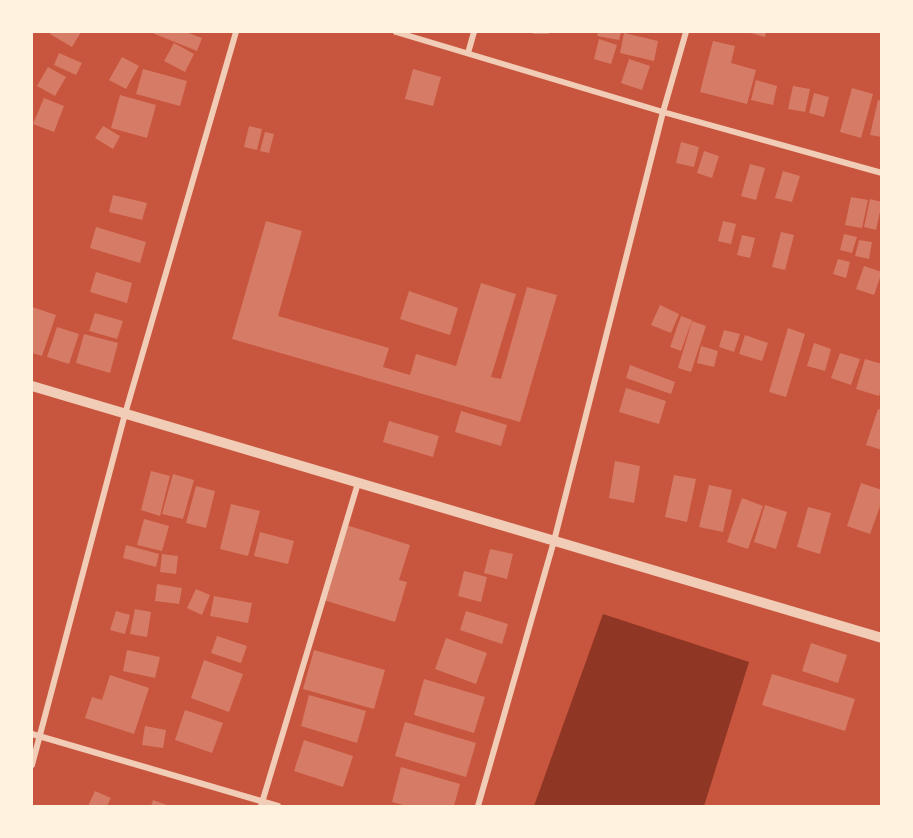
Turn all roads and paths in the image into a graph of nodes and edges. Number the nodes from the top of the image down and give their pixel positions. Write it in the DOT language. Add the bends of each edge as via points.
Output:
graph roads {
  1 [pos="236,32"];
  2 [pos="396,32"];
  3 [pos="474,32"];
  4 [pos="686,32"];
  5 [pos="468,53"];
  6 [pos="663,112"];
  7 [pos="882,173"];
  8 [pos="32,386"];
  9 [pos="125,414"];
  10 [pos="358,483"];
  11 [pos="554,541"];
  12 [pos="882,638"];
  13 [pos="32,734"];
  14 [pos="40,737"];
  15 [pos="32,765"];
  16 [pos="262,804"];
  17 [pos="278,807"];
  18 [pos="478,807"];
  1 -- 9 [label="street"];
  2 -- 5 [label="street"];
  3 -- 5 [label="street"];
  4 -- 6 [label="street"];
  5 -- 6 [label="street"];
  6 -- 7 [label="street"];
  6 -- 11 [label="street"];
  8 -- 9 [label="street"];
  9 -- 10 [label="street"];
  9 -- 14 [label="street"];
  10 -- 11 [label="street"];
  10 -- 16 [label="street"];
  11 -- 12 [label="street"];
  11 -- 18 [label="street"];
  13 -- 14 [label="street"];
  14 -- 15 [label="street"];
  14 -- 16 [label="street"];
  16 -- 17 [label="street"];
}
